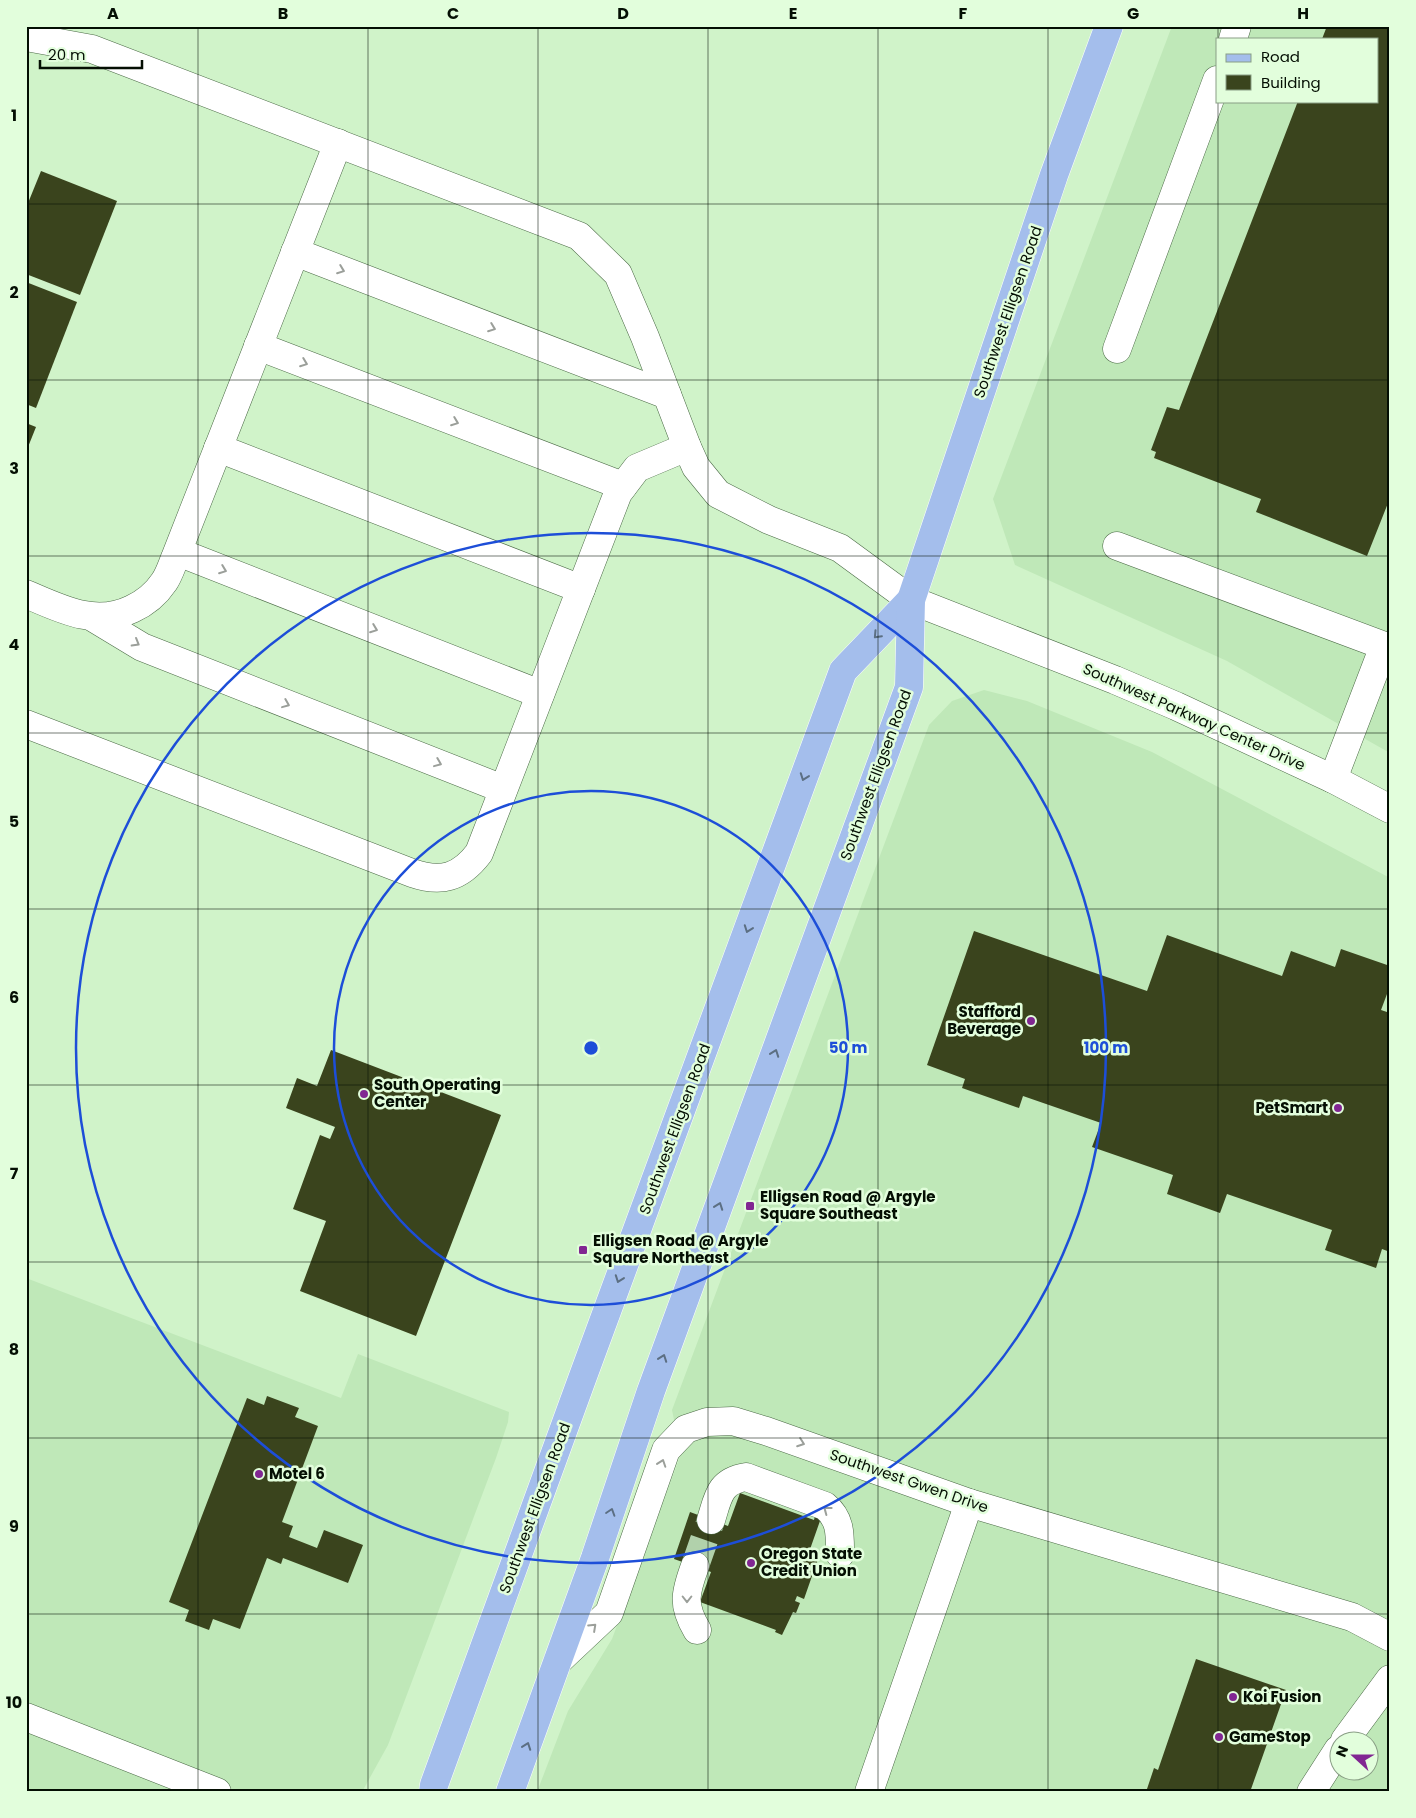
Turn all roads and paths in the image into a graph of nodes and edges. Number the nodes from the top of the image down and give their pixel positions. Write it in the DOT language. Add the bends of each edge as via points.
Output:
graph roads {
  1 [pos="1109,26"];
  2 [pos="1238,26"];
  3 [pos="27,38"];
  4 [pos="1233,38"];
  5 [pos="1216,83"];
  6 [pos="338,144"];
  7 [pos="295,252"];
  8 [pos="258,346"];
  9 [pos="1117,349"];
  10 [pos="668,395"];
  11 [pos="687,447"];
  12 [pos="218,448"];
  13 [pos="623,486"];
  14 [pos="1117,546"];
  15 [pos="178,552"];
  16 [pos="581,589"];
  17 [pos="26,594"];
  18 [pos="911,600"];
  19 [pos="94,618"];
  20 [pos="1387,647"];
  21 [pos="540,694"];
  22 [pos="26,724"];
  23 [pos="1333,779"];
  24 [pos="503,789"];
  25 [pos="1390,809"];
  26 [pos="969,1503"];
  27 [pos="711,1520"];
  28 [pos="840,1554"];
  29 [pos="695,1566"];
  30 [pos="697,1630"];
  31 [pos="1390,1637"];
  32 [pos="558,1661"];
  33 [pos="1390,1679"];
  34 [pos="26,1717"];
  35 [pos="1352,1730"];
  36 [pos="1328,1766"];
  37 [pos="217,1792"];
  38 [pos="433,1792"];
  39 [pos="510,1792"];
  40 [pos="869,1792"];
  41 [pos="1311,1792"];
  1 -- 18 [label="main road, Southwest Elligsen Road" via="1054,175"];
  2 -- 4 [label="street"];
  3 -- 6 [label="street, Southwest Parkway Center Drive" via="92,49"];
  5 -- 9 [label="street"];
  6 -- 7 [label="street"];
  6 -- 10 [label="street, Southwest Parkway Center Drive" via="579,236 618,274"];
  7 -- 8 [label="street"];
  7 -- 10 [label="street, one-way"];
  8 -- 12 [label="street"];
  8 -- 13 [label="street, one-way"];
  10 -- 11 [label="street, Southwest Parkway Center Drive"];
  11 -- 13 [label="street" via="637,468"];
  11 -- 18 [label="street, Southwest Parkway Center Drive" via="696,467 718,494 769,520 840,548"];
  12 -- 15 [label="street"];
  12 -- 16 [label="street"];
  13 -- 16 [label="street"];
  14 -- 20 [label="street"];
  15 -- 19 [label="street" via="164,582 146,602 121,614"];
  15 -- 21 [label="street, one-way"];
  16 -- 21 [label="street"];
  17 -- 19 [label="street"];
  18 -- 23 [label="street, Southwest Parkway Center Drive" via="1168,702"];
  32 -- 18 [label="main road, Southwest Elligsen Road, one-way" via="651,1391 909,687"];
  18 -- 38 [label="main road, Southwest Elligsen Road, one-way" via="843,671"];
  19 -- 24 [label="street, one-way" via="142,647"];
  20 -- 23 [label="street"];
  21 -- 24 [label="street"];
  22 -- 24 [label="street" via="427,878 457,874 470,865 479,853"];
  23 -- 25 [label="street, Southwest Parkway Center Drive"];
  26 -- 31 [label="street, Southwest Gwen Drive" via="1352,1617"];
  32 -- 26 [label="street, Southwest Gwen Drive, one-way" via="609,1613 666,1450 686,1429 707,1422 733,1421"];
  26 -- 40 [label="street"];
  28 -- 27 [label="street, one-way" via="837,1520 825,1506 746,1477 736,1478 721,1490"];
  29 -- 30 [label="street, one-way" via="686,1602 689,1617"];
  39 -- 32 [label="main road, Southwest Elligsen Road, one-way"];
  33 -- 35 [label="street"];
  34 -- 37 [label="street"];
  36 -- 41 [label="street"];
}
